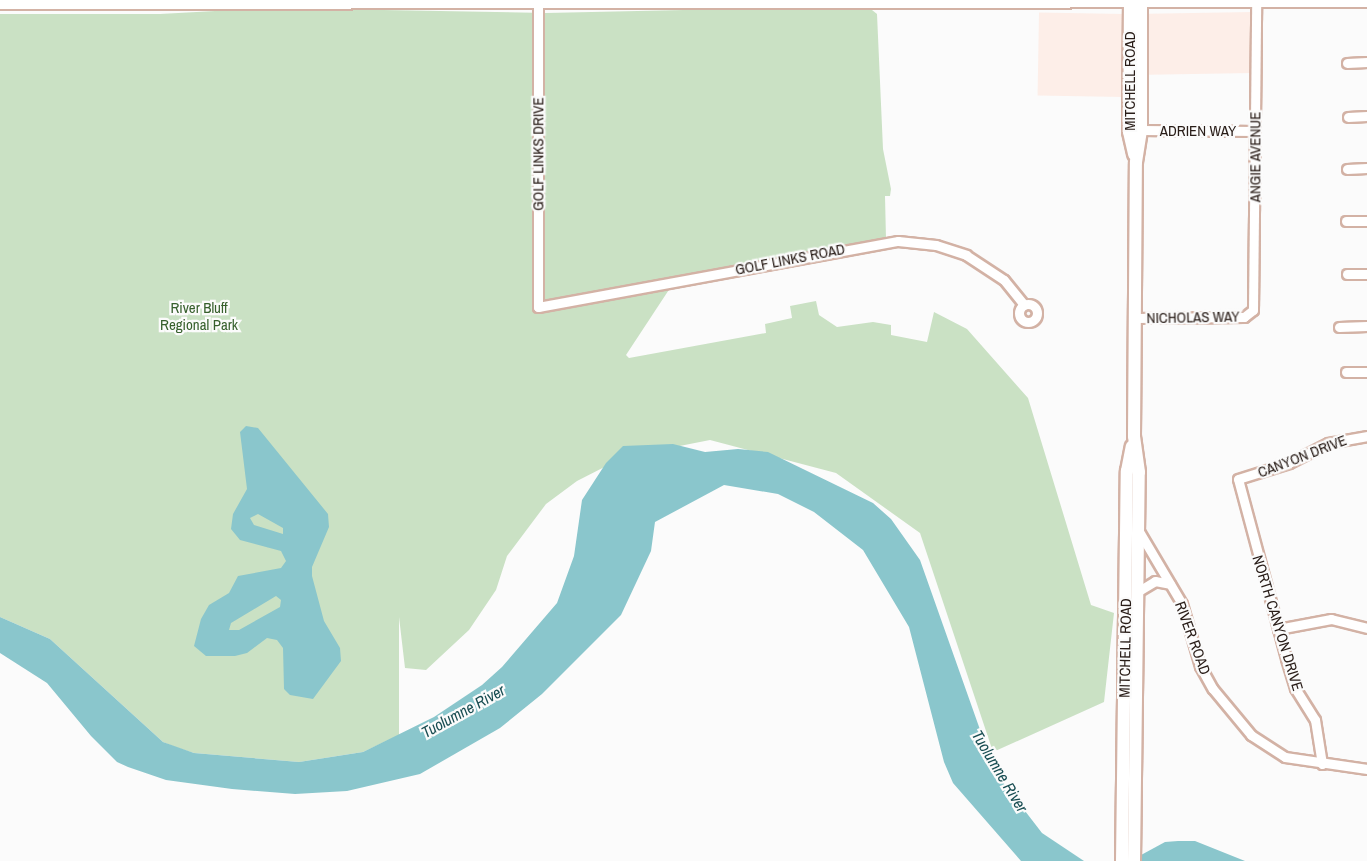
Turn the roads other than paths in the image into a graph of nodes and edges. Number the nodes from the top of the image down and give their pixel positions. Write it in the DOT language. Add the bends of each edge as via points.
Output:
graph roads {
  1 [pos="1256,0"];
  2 [pos="66,1"];
  3 [pos="491,1"];
  4 [pos="1136,1"];
  5 [pos="1367,1"];
  6 [pos="538,2"];
  7 [pos="0,3"];
  8 [pos="1367,62"];
  9 [pos="1347,63"];
  10 [pos="1367,116"];
  11 [pos="1348,117"];
  12 [pos="1141,130"];
  13 [pos="1255,131"];
  14 [pos="1136,162"];
  15 [pos="1367,168"];
  16 [pos="1347,169"];
  17 [pos="1346,221"];
  18 [pos="1367,221"];
  19 [pos="1347,274"];
  20 [pos="1367,274"];
  21 [pos="1024,305"];
  22 [pos="537,307"];
  23 [pos="1250,313"];
  24 [pos="1135,318"];
  25 [pos="1367,326"];
  26 [pos="1339,327"];
  27 [pos="1346,372"];
  28 [pos="1367,372"];
  29 [pos="1134,436"];
  30 [pos="1367,436"];
  31 [pos="1238,480"];
  32 [pos="1138,529"];
  33 [pos="1170,584"];
  34 [pos="1137,592"];
  35 [pos="1367,628"];
  36 [pos="1278,629"];
  37 [pos="1129,751"];
  38 [pos="1322,764"];
  39 [pos="1367,769"];
  40 [pos="1122,861"];
  41 [pos="1134,861"];
  1 -- 4 [label="main road"];
  1 -- 5 [label="main road"];
  1 -- 13 [label="street, ANGIE AVENUE"];
  2 -- 3 [label="main road"];
  2 -- 7 [label="main road"];
  3 -- 6 [label="main road"];
  4 -- 6 [label="main road"];
  4 -- 12 [label="main road, MITCHELL ROAD"];
  4 -- 14 [label="main road, MITCHELL ROAD" via="1129,132"];
  6 -- 22 [label="street, GOLF LINKS DRIVE"];
  8 -- 9 [label="street"];
  10 -- 11 [label="street"];
  12 -- 13 [label="street, ADRIEN WAY"];
  12 -- 14 [label="main road, MITCHELL ROAD"];
  13 -- 23 [label="street, ANGIE AVENUE" via="1254,306"];
  14 -- 24 [label="main road, MITCHELL ROAD"];
  15 -- 16 [label="street"];
  17 -- 18 [label="street"];
  19 -- 20 [label="street"];
  21 -- 22 [label="street, GOLF LINKS ROAD" via="1004,280 976,260 941,246 898,241"];
  23 -- 24 [label="street, NICHOLAS WAY"];
  24 -- 29 [label="main road, MITCHELL ROAD"];
  25 -- 26 [label="street"];
  27 -- 28 [label="street"];
  29 -- 32 [label="main road, MITCHELL ROAD" via="1139,472"];
  29 -- 37 [label="main road, MITCHELL ROAD" via="1127,471"];
  30 -- 31 [label="street, CANYON DRIVE" via="1328,443 1289,463"];
  31 -- 36 [label="street, NORTH CANYON DRIVE"];
  32 -- 33 [label="street, RIVER ROAD" via="1145,548"];
  32 -- 34 [label="main road, MITCHELL ROAD"];
  33 -- 34 [label="street, RIVER ROAD" via="1155,581"];
  33 -- 38 [label="street, RIVER ROAD" via="1185,613 1200,666 1245,729 1265,747 1285,757"];
  34 -- 37 [label="main road, MITCHELL ROAD"];
  35 -- 36 [label="street" via="1331,619"];
  36 -- 38 [label="street, NORTH CANYON DRIVE" via="1295,688 1315,720"];
  37 -- 40 [label="main road, MITCHELL ROAD"];
  37 -- 41 [label="main road, MITCHELL ROAD"];
  38 -- 39 [label="street, RIVER ROAD"];
}
